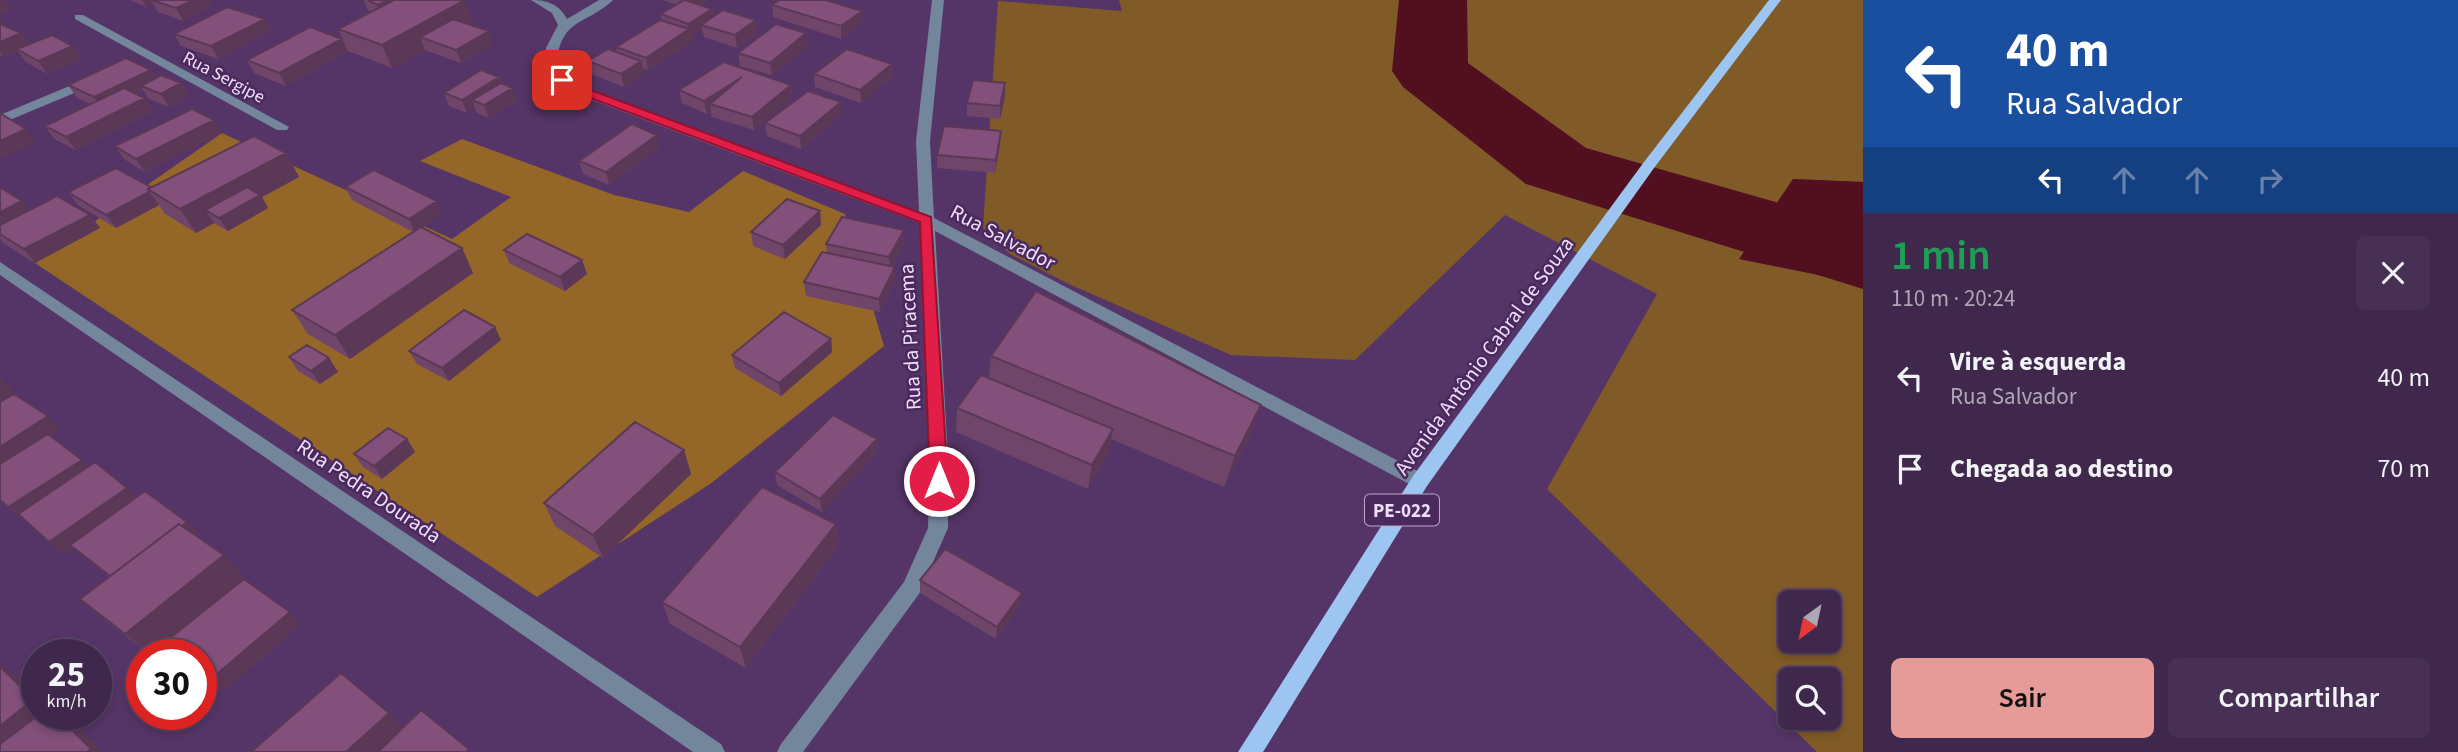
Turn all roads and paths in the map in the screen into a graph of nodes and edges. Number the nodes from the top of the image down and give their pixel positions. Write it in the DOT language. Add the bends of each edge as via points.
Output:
graph roads {
  1 [pos="537,0"];
  2 [pos="607,0"];
  3 [pos="938,0"];
  4 [pos="1775,0"];
  5 [pos="79,17"];
  6 [pos="564,25"];
  7 [pos="99,78"];
  8 [pos="0,120"];
  9 [pos="282,127"];
  10 [pos="926,220"];
  11 [pos="0,267"];
  12 [pos="1420,481"];
  13 [pos="713,752"];
  14 [pos="789,752"];
  15 [pos="1250,752"];
  1 -- 6 [label="street" via="557,11"];
  2 -- 6 [label="street"];
  3 -- 10 [label="street, Rua da Piracema" via="923,141"];
  4 -- 12 [label="main road, Avenida Antônio Cabral de Souza / PE-022"];
  5 -- 9 [label="street, Rua Sergipe" via="143,60"];
  6 -- 10 [label="street, Rua Salvador" via="552,48 550,65 562,80 584,92"];
  7 -- 8 [label="street"];
  10 -- 12 [label="street, Rua Salvador"];
  10 -- 14 [label="street, Rua da Piracema" via="939,457 938,528 912,588"];
  11 -- 13 [label="street, Rua Pedra Dourada"];
  12 -- 15 [label="main road, Avenida Antônio Cabral de Souza / PE-022"];
}
